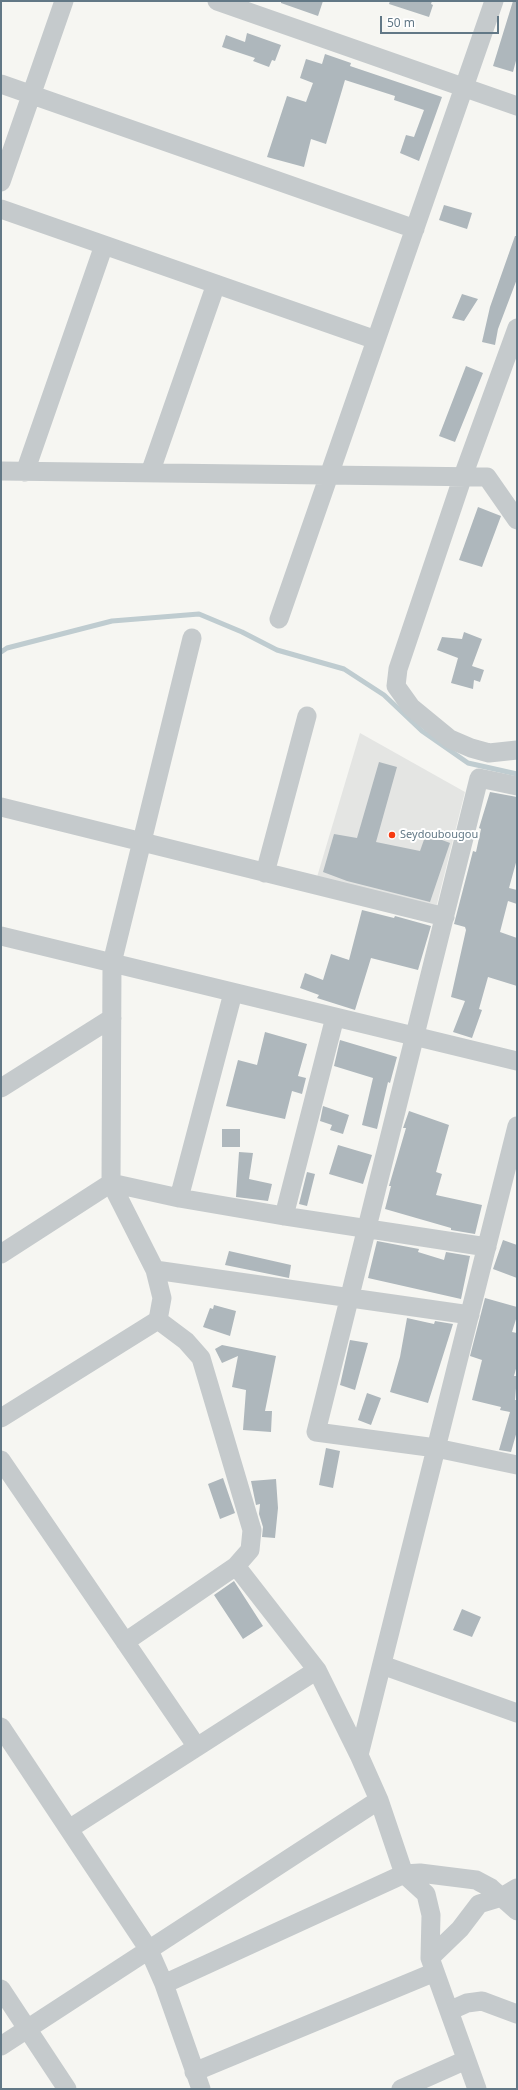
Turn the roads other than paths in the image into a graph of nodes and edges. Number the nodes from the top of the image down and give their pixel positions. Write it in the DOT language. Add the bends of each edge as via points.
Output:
graph roads {
  1 [pos="64,1"];
  2 [pos="217,1"];
  3 [pos="494,1"];
  4 [pos="1,84"];
  5 [pos="464,87"];
  6 [pos="31,95"];
  7 [pos="517,106"];
  8 [pos="1,182"];
  9 [pos="1,209"];
  10 [pos="415,229"];
  11 [pos="104,245"];
  12 [pos="216,284"];
  13 [pos="517,328"];
  14 [pos="376,340"];
  15 [pos="1,471"];
  16 [pos="25,472"];
  17 [pos="150,473"];
  18 [pos="329,475"];
  19 [pos="463,476"];
  20 [pos="517,520"];
  21 [pos="279,619"];
  22 [pos="192,638"];
  23 [pos="307,716"];
  24 [pos="517,750"];
  25 [pos="517,786"];
  26 [pos="1,807"];
  27 [pos="142,842"];
  28 [pos="265,873"];
  29 [pos="445,917"];
  30 [pos="1,936"];
  31 [pos="112,963"];
  32 [pos="233,992"];
  33 [pos="335,1017"];
  34 [pos="112,1018"];
  35 [pos="415,1037"];
  36 [pos="517,1061"];
  37 [pos="1,1088"];
  38 [pos="517,1126"];
  39 [pos="111,1183"];
  40 [pos="179,1198"];
  41 [pos="284,1216"];
  42 [pos="367,1228"];
  43 [pos="487,1246"];
  44 [pos="1,1254"];
  45 [pos="155,1270"];
  46 [pos="350,1297"];
  47 [pos="470,1315"];
  48 [pos="158,1320"];
  49 [pos="1,1418"];
  50 [pos="436,1448"];
  51 [pos="1,1460"];
  52 [pos="517,1466"];
  53 [pos="236,1566"];
  54 [pos="125,1642"];
  55 [pos="382,1665"];
  56 [pos="317,1670"];
  57 [pos="517,1713"];
  58 [pos="1,1727"];
  59 [pos="197,1746"];
  60 [pos="359,1755"];
  61 [pos="379,1800"];
  62 [pos="69,1829"];
  63 [pos="404,1874"];
  64 [pos="509,1892"];
  65 [pos="517,1911"];
  66 [pos="149,1950"];
  67 [pos="433,1965"];
  68 [pos="164,1984"];
  69 [pos="1,1989"];
  70 [pos="449,2011"];
  71 [pos="517,2014"];
  72 [pos="27,2029"];
  73 [pos="1,2046"];
  74 [pos="466,2060"];
  75 [pos="197,2081"];
  76 [pos="67,2089"];
  77 [pos="401,2089"];
  78 [pos="477,2089"];
  1 -- 6 [label="street"];
  2 -- 5 [label="street"];
  3 -- 5 [label="street"];
  4 -- 6 [label="street"];
  5 -- 7 [label="street"];
  5 -- 10 [label="street"];
  6 -- 8 [label="street"];
  6 -- 10 [label="street"];
  9 -- 11 [label="street"];
  10 -- 14 [label="street"];
  11 -- 12 [label="street"];
  11 -- 16 [label="street"];
  12 -- 14 [label="street"];
  12 -- 17 [label="street"];
  13 -- 19 [label="street"];
  14 -- 18 [label="street"];
  15 -- 16 [label="street"];
  16 -- 17 [label="street"];
  17 -- 18 [label="street"];
  18 -- 19 [label="street"];
  18 -- 21 [label="street"];
  19 -- 20 [label="street" via="487,477"];
  19 -- 24 [label="street" via="398,669 396,686 411,707 450,739 489,753"];
  22 -- 27 [label="street"];
  23 -- 28 [label="street"];
  25 -- 29 [label="street" via="479,778"];
  26 -- 27 [label="street"];
  27 -- 28 [label="street"];
  27 -- 31 [label="street"];
  28 -- 29 [label="street"];
  29 -- 35 [label="street"];
  30 -- 31 [label="street"];
  31 -- 32 [label="street"];
  31 -- 34 [label="street"];
  32 -- 33 [label="street"];
  32 -- 40 [label="street"];
  33 -- 35 [label="street"];
  33 -- 41 [label="street"];
  34 -- 37 [label="street"];
  34 -- 39 [label="street"];
  35 -- 36 [label="street"];
  35 -- 42 [label="street"];
  38 -- 43 [label="street"];
  39 -- 40 [label="street"];
  39 -- 44 [label="street"];
  39 -- 45 [label="street"];
  40 -- 41 [label="street"];
  41 -- 42 [label="street"];
  42 -- 43 [label="street"];
  42 -- 46 [label="street"];
  43 -- 47 [label="street"];
  45 -- 46 [label="street"];
  45 -- 48 [label="street" via="162,1298"];
  46 -- 47 [label="street"];
  46 -- 50 [label="street" via="316,1432"];
  47 -- 50 [label="street"];
  48 -- 49 [label="street"];
  48 -- 53 [label="street" via="186,1341 201,1358 252,1530 250,1550"];
  50 -- 52 [label="street"];
  50 -- 55 [label="street"];
  51 -- 54 [label="street"];
  53 -- 54 [label="street"];
  53 -- 56 [label="street"];
  54 -- 59 [label="street"];
  55 -- 57 [label="street"];
  55 -- 60 [label="street"];
  56 -- 59 [label="street"];
  56 -- 60 [label="street"];
  58 -- 62 [label="street"];
  59 -- 62 [label="street"];
  60 -- 61 [label="street"];
  61 -- 63 [label="street"];
  61 -- 66 [label="street"];
  62 -- 66 [label="street"];
  63 -- 64 [label="street" via="476,1880 491,1888"];
  63 -- 67 [label="street" via="426,1894 431,1915"];
  63 -- 68 [label="street"];
  64 -- 65 [label="street"];
  64 -- 67 [label="street" via="479,1904"];
  66 -- 68 [label="street"];
  66 -- 72 [label="street"];
  67 -- 70 [label="street"];
  67 -- 75 [label="street"];
  68 -- 75 [label="street"];
  69 -- 72 [label="street"];
  70 -- 71 [label="street" via="467,2003 482,2001"];
  70 -- 74 [label="street"];
  72 -- 73 [label="street"];
  72 -- 76 [label="street"];
  74 -- 77 [label="street"];
  74 -- 78 [label="street"];
}
